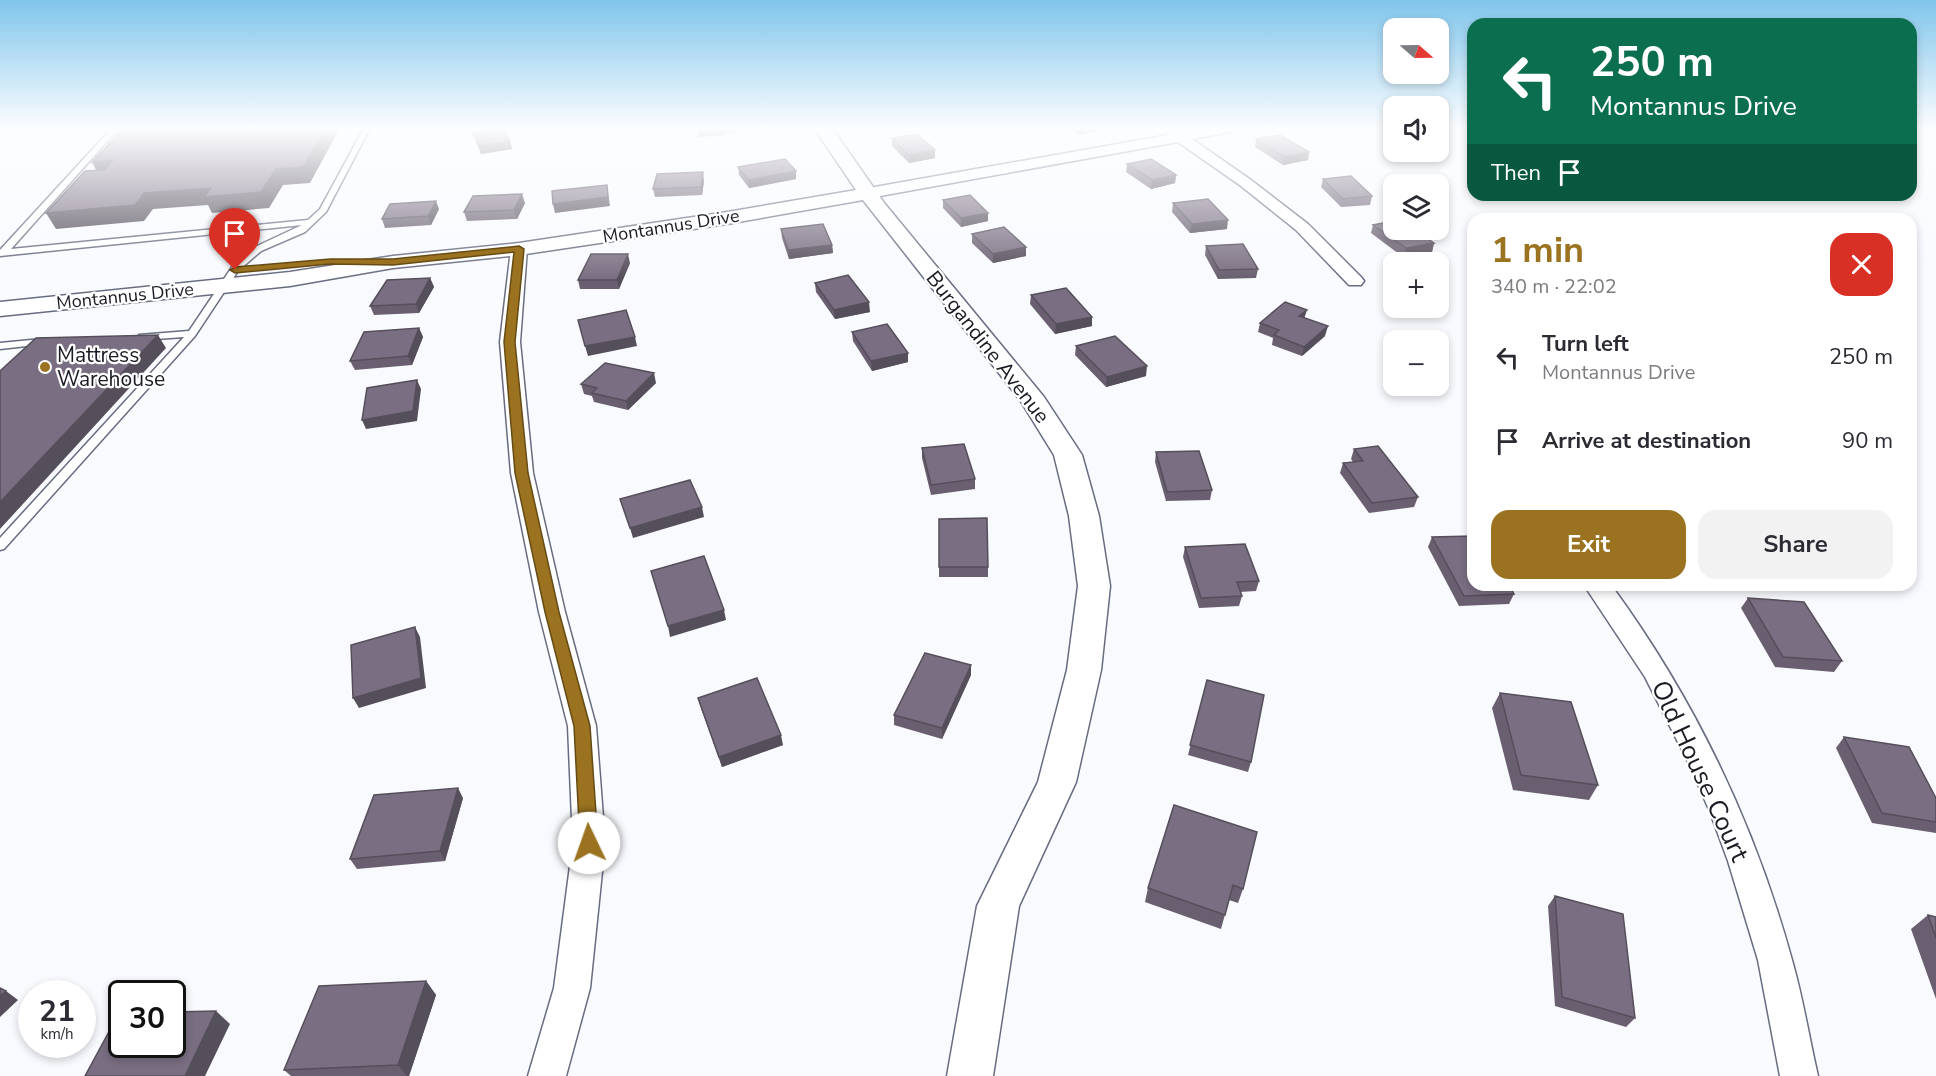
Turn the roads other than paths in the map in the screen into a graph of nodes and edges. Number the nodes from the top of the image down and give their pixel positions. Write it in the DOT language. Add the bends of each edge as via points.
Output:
graph roads {
  1 [pos="70,178"];
  2 [pos="340,178"];
  3 [pos="859,178"];
  4 [pos="951,178"];
  5 [pos="1239,178"];
  6 [pos="869,193"];
  7 [pos="310,222"];
  8 [pos="519,249"];
  9 [pos="1,254"];
  10 [pos="229,278"];
  11 [pos="1355,281"];
  12 [pos="0,292"];
  13 [pos="0,309"];
  14 [pos="192,334"];
  15 [pos="135,337"];
  16 [pos="42,342"];
  17 [pos="54,342"];
  18 [pos="0,346"];
  19 [pos="26,358"];
  20 [pos="0,546"];
  21 [pos="1602,591"];
  22 [pos="547,1076"];
  23 [pos="970,1076"];
  24 [pos="1799,1076"];
  1 -- 9 [label="lane"];
  2 -- 7 [label="lane" via="323,210"];
  3 -- 6 [label="street, Burgandine Avenue"];
  4 -- 6 [label="street, Montannus Drive"];
  5 -- 11 [label="street" via="1302,227"];
  6 -- 8 [label="street, Montannus Drive"];
  6 -- 23 [label="street, Burgandine Avenue" via="1031,397 1068,455 1084,516 1094,586 1084,670 1057,782 998,906"];
  7 -- 9 [label="lane"];
  7 -- 10 [label="lane" via="302,230 258,249"];
  8 -- 10 [label="street, Montannus Drive" via="393,262 320,275"];
  8 -- 22 [label="street" via="510,342 522,473 582,726 589,843 572,988"];
  10 -- 12 [label="street, Montannus Drive"];
  10 -- 13 [label="street, Montannus Drive"];
  10 -- 14 [label="lane"];
  14 -- 15 [label="lane"];
  14 -- 20 [label="lane"];
  16 -- 17 [label="lane"];
  16 -- 18 [label="lane"];
  16 -- 19 [label="lane"];
  21 -- 24 [label="street, Old House Court" via="1623,619 1681,717 1733,829 1775,960"];
}
